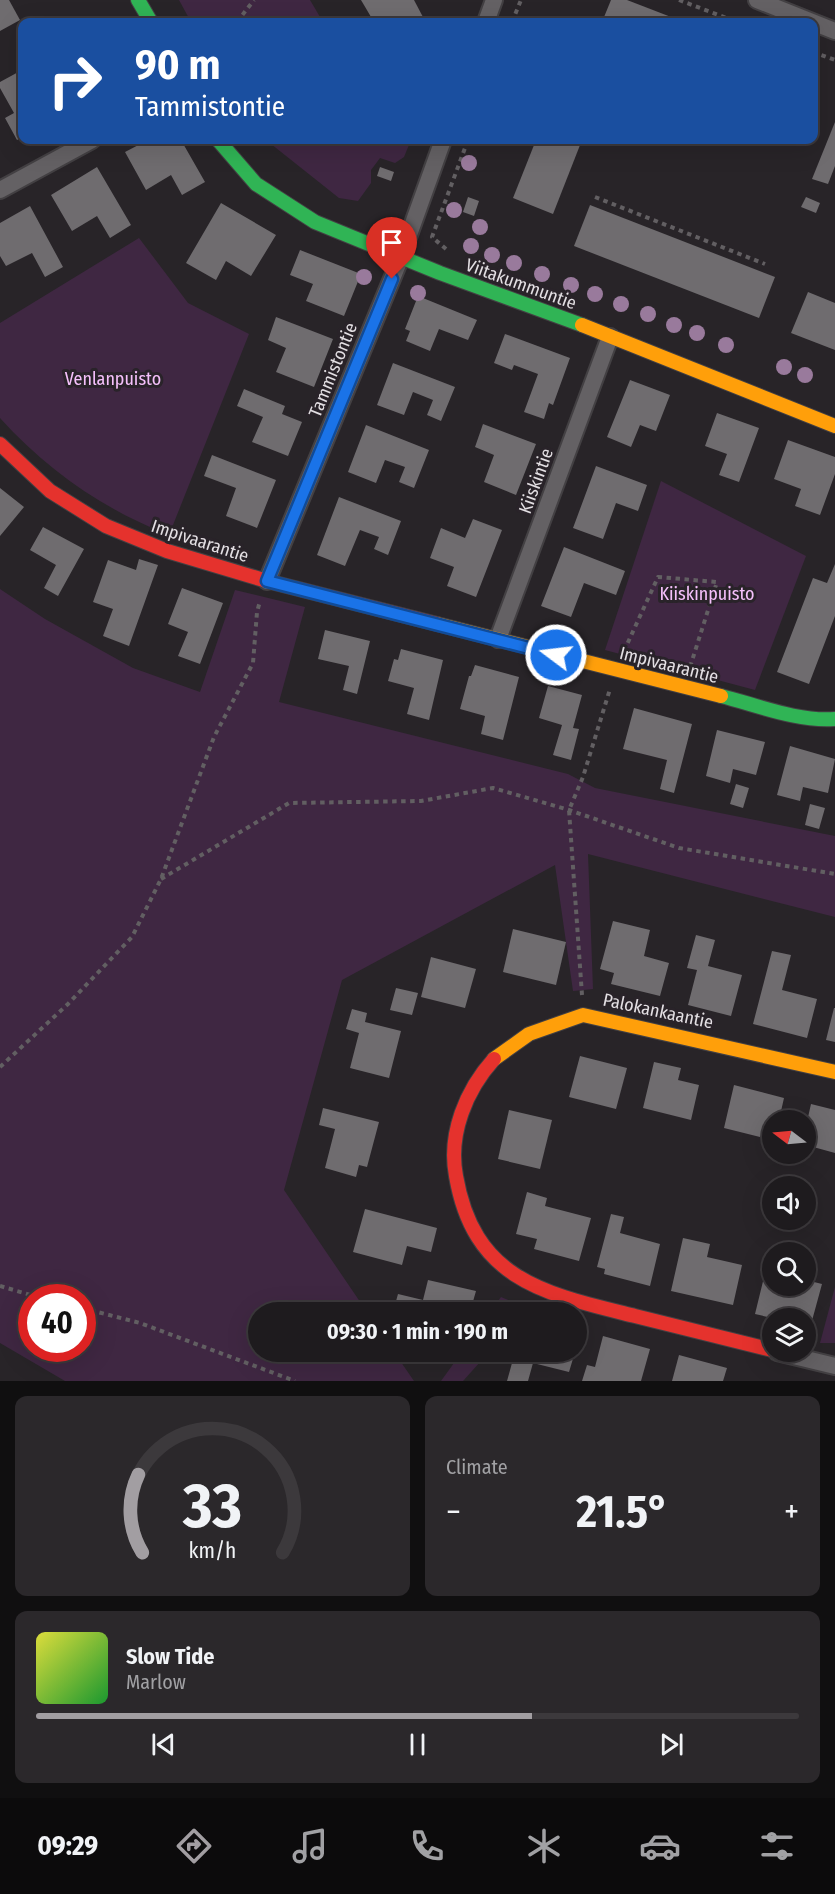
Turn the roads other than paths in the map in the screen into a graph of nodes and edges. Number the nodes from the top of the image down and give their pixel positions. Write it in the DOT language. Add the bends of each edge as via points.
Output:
graph roads {
  1 [pos="138,0"];
  2 [pos="494,0"];
  3 [pos="757,0"];
  4 [pos="149,18"];
  5 [pos="487,18"];
  6 [pos="802,18"];
  7 [pos="818,24"];
  8 [pos="835,31"];
  9 [pos="85,144"];
  10 [pos="221,144"];
  11 [pos="442,144"];
  12 [pos="0,190"];
  13 [pos="401,257"];
  14 [pos="610,337"];
  15 [pos="835,426"];
  16 [pos="0,444"];
  17 [pos="267,581"];
  18 [pos="498,639"];
  19 [pos="835,719"];
  20 [pos="835,1072"];
  21 [pos="762,1348"];
  22 [pos="816,1361"];
  23 [pos="835,1366"];
  1 -- 4 [label="street"];
  2 -- 5 [label="street"];
  3 -- 6 [label="street"];
  7 -- 8 [label="street"];
  9 -- 12 [label="street"];
  10 -- 13 [label="street, Viitakummuntie" via="256,184 285,205 315,222"];
  11 -- 13 [label="street, Tammistontie"];
  13 -- 14 [label="street, Viitakummuntie"];
  13 -- 17 [label="street, Tammistontie"];
  14 -- 15 [label="street, Viitakummuntie"];
  14 -- 18 [label="street, Kiiskintie"];
  16 -- 17 [label="street, Impivaarantie" via="50,491 106,526 167,551"];
  17 -- 18 [label="street, Impivaarantie"];
  18 -- 19 [label="street, Impivaarantie" via="795,716"];
  20 -- 21 [label="street, Palokankaantie" via="583,1014 553,1021 531,1032 485,1068 458,1123 453,1148 454,1177 461,1207 501,1265 555,1296"];
  22 -- 23 [label="street"];
}
